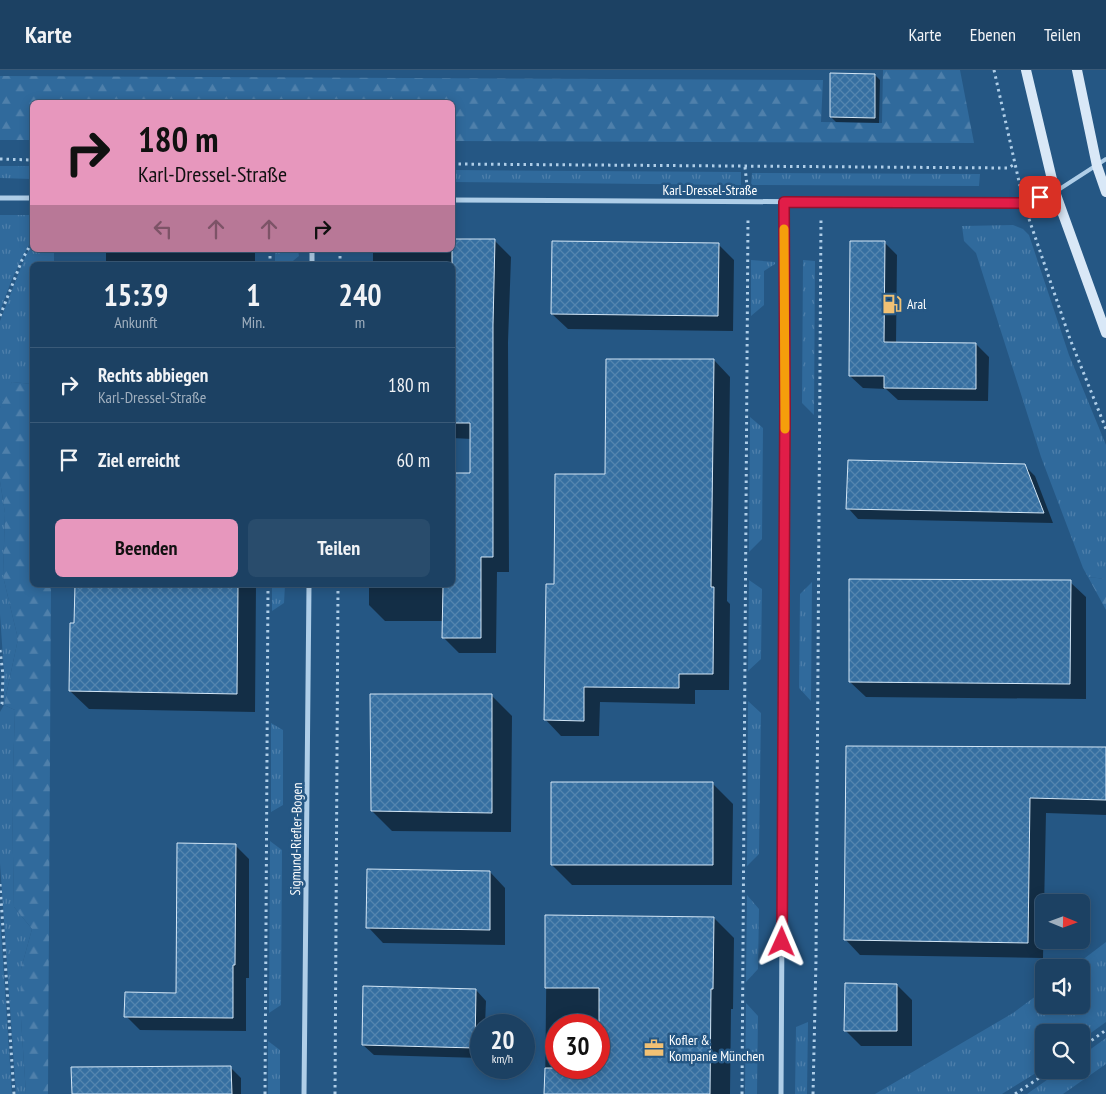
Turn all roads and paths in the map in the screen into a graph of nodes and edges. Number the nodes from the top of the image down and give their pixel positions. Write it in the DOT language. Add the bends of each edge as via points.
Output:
graph roads {
  1 [pos="994,70"];
  2 [pos="1026,70"];
  3 [pos="1077,70"];
  4 [pos="0,159"];
  5 [pos="30,160"];
  6 [pos="1106,160"];
  7 [pos="455,164"];
  8 [pos="1015,164"];
  9 [pos="1097,166"];
  10 [pos="1055,192"];
  11 [pos="1106,192"];
  12 [pos="0,198"];
  13 [pos="30,198"];
  14 [pos="455,200"];
  15 [pos="748,202"];
  16 [pos="784,202"];
  17 [pos="821,202"];
  18 [pos="1025,203"];
  19 [pos="30,246"];
  20 [pos="0,316"];
  21 [pos="1106,333"];
  22 [pos="1106,429"];
  23 [pos="268,587"];
  24 [pos="309,587"];
  25 [pos="338,587"];
  26 [pos="0,650"];
  27 [pos="0,707"];
  28 [pos="0,884"];
  29 [pos="1106,1030"];
  30 [pos="1090,1042"];
  31 [pos="1038,1079"];
  32 [pos="14,1094"];
  33 [pos="265,1094"];
  34 [pos="304,1094"];
  35 [pos="335,1094"];
  36 [pos="742,1094"];
  37 [pos="781,1094"];
  38 [pos="813,1094"];
  39 [pos="1015,1094"];
  1 -- 8 [label="path"];
  2 -- 10 [label="main road"];
  3 -- 9 [label="main road"];
  4 -- 5 [label="path"];
  6 -- 9 [label="lane"];
  7 -- 8 [label="path" via="1008,168"];
  8 -- 18 [label="path"];
  9 -- 10 [label="lane"];
  9 -- 11 [label="main road"];
  10 -- 18 [label="street, Karl-Dressel-Straße"];
  10 -- 21 [label="main road"];
  12 -- 13 [label="street"];
  14 -- 15 [label="street, Karl-Dressel-Straße"];
  15 -- 16 [label="street, Karl-Dressel-Straße"];
  15 -- 36 [label="path"];
  16 -- 17 [label="street, Karl-Dressel-Straße"];
  16 -- 37 [label="street"];
  17 -- 18 [label="street, Karl-Dressel-Straße"];
  17 -- 38 [label="path"];
  18 -- 22 [label="path" via="1070,339"];
  19 -- 20 [label="path"];
  23 -- 33 [label="path"];
  24 -- 34 [label="street, Sigmund-Riefler-Bogen"];
  25 -- 35 [label="path"];
  26 -- 27 [label="path" via="3,675"];
  28 -- 32 [label="path"];
  29 -- 30 [label="path"];
  31 -- 39 [label="path"];
}
